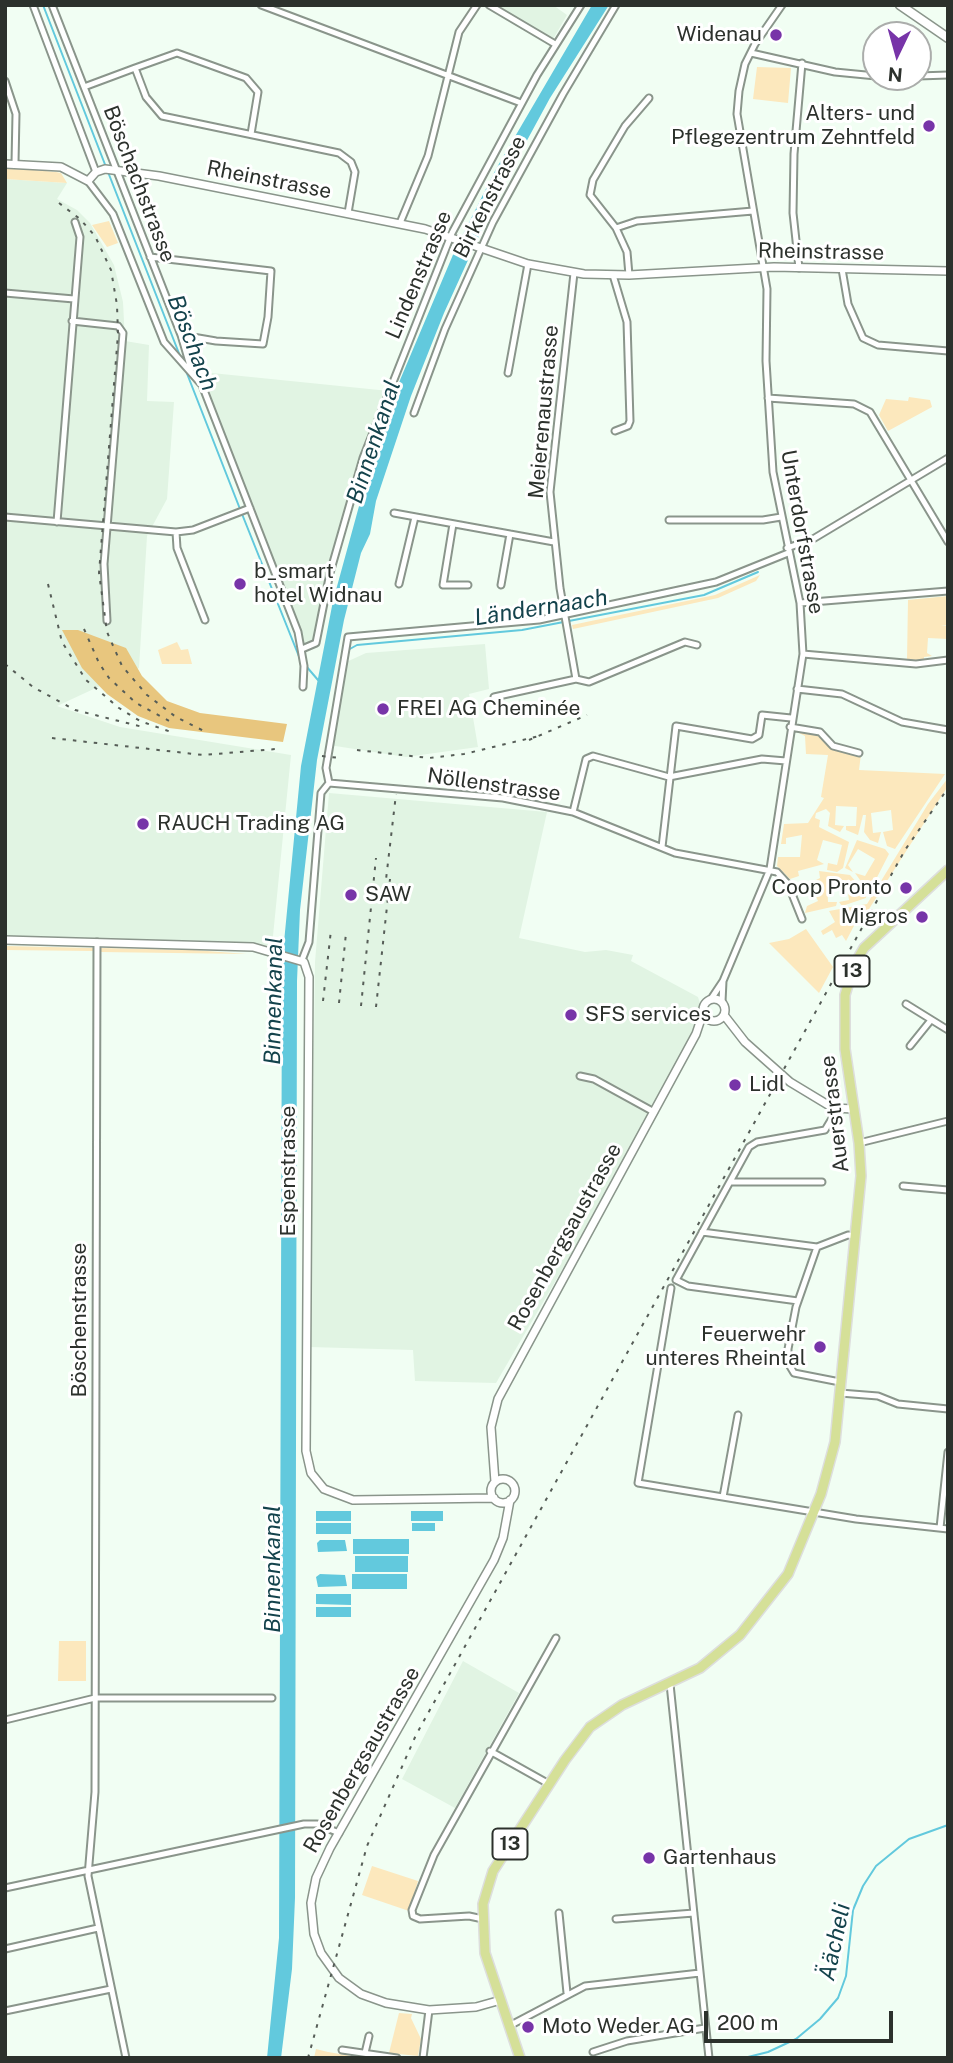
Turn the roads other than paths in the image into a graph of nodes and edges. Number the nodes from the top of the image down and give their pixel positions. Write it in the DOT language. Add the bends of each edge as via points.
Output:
graph roads {
  1 [pos="33,5"];
  2 [pos="52,5"];
  3 [pos="261,5"];
  4 [pos="477,5"];
  5 [pos="489,5"];
  6 [pos="581,5"];
  7 [pos="616,5"];
  8 [pos="782,5"];
  9 [pos="900,5"];
  10 [pos="948,38"];
  11 [pos="555,44"];
  12 [pos="751,53"];
  13 [pos="802,64"];
  14 [pos="135,68"];
  15 [pos="862,75"];
  16 [pos="446,76"];
  17 [pos="5,81"];
  18 [pos="84,88"];
  19 [pos="649,98"];
  20 [pos="522,103"];
  21 [pos="251,134"];
  22 [pos="15,163"];
  23 [pos="5,164"];
  24 [pos="114,169"];
  25 [pos="97,171"];
  26 [pos="88,181"];
  27 [pos="753,211"];
  28 [pos="348,213"];
  29 [pos="75,222"];
  30 [pos="400,223"];
  31 [pos="616,228"];
  32 [pos="453,237"];
  33 [pos="481,249"];
  34 [pos="150,257"];
  35 [pos="528,264"];
  36 [pos="763,268"];
  37 [pos="799,268"];
  38 [pos="842,269"];
  39 [pos="948,271"];
  40 [pos="573,273"];
  41 [pos="613,275"];
  42 [pos="629,275"];
  43 [pos="5,293"];
  44 [pos="74,299"];
  45 [pos="72,321"];
  46 [pos="181,334"];
  47 [pos="948,351"];
  48 [pos="508,373"];
  49 [pos="195,374"];
  50 [pos="768,398"];
  51 [pos="414,413"];
  52 [pos="615,431"];
  53 [pos="948,458"];
  54 [pos="912,480"];
  55 [pos="247,509"];
  56 [pos="394,513"];
  57 [pos="5,517"];
  58 [pos="415,517"];
  59 [pos="781,517"];
  60 [pos="669,520"];
  61 [pos="57,522"];
  62 [pos="453,524"];
  63 [pos="108,526"];
  64 [pos="176,531"];
  65 [pos="510,534"];
  66 [pos="554,542"];
  67 [pos="948,542"];
  68 [pos="788,551"];
  69 [pos="399,584"];
  70 [pos="468,585"];
  71 [pos="501,585"];
  72 [pos="948,591"];
  73 [pos="800,603"];
  74 [pos="565,616"];
  75 [pos="205,620"];
  76 [pos="107,621"];
  77 [pos="697,645"];
  78 [pos="302,649"];
  79 [pos="803,654"];
  80 [pos="948,660"];
  81 [pos="576,678"];
  82 [pos="303,687"];
  83 [pos="797,690"];
  84 [pos="494,697"];
  85 [pos="791,718"];
  86 [pos="790,727"];
  87 [pos="948,730"];
  88 [pos="859,752"];
  89 [pos="786,761"];
  90 [pos="669,777"];
  91 [pos="329,783"];
  92 [pos="573,812"];
  93 [pos="662,847"];
  94 [pos="770,869"];
  95 [pos="948,870"];
  96 [pos="802,919"];
  97 [pos="5,940"];
  98 [pos="97,942"];
  99 [pos="304,962"];
  100 [pos="723,981"];
  101 [pos="711,999"];
  102 [pos="722,1002"];
  103 [pos="905,1004"];
  104 [pos="703,1013"];
  105 [pos="724,1014"];
  106 [pos="932,1020"];
  107 [pos="714,1021"];
  108 [pos="734,1030"];
  109 [pos="948,1030"];
  110 [pos="696,1034"];
  111 [pos="910,1046"];
  112 [pos="580,1076"];
  113 [pos="854,1109"];
  114 [pos="837,1110"];
  115 [pos="654,1112"];
  116 [pos="948,1121"];
  117 [pos="859,1143"];
  118 [pos="730,1182"];
  119 [pos="822,1182"];
  120 [pos="903,1186"];
  121 [pos="948,1190"];
  122 [pos="702,1232"];
  123 [pos="856,1236"];
  124 [pos="817,1247"];
  125 [pos="671,1289"];
  126 [pos="798,1301"];
  127 [pos="840,1382"];
  128 [pos="840,1393"];
  129 [pos="948,1409"];
  130 [pos="738,1415"];
  131 [pos="948,1452"];
  132 [pos="496,1465"];
  133 [pos="505,1480"];
  134 [pos="494,1485"];
  135 [pos="723,1497"];
  136 [pos="469,1500"];
  137 [pos="496,1500"];
  138 [pos="510,1500"];
  139 [pos="814,1512"];
  140 [pos="505,1523"];
  141 [pos="940,1528"];
  142 [pos="948,1528"];
  143 [pos="556,1638"];
  144 [pos="670,1684"];
  145 [pos="95,1698"];
  146 [pos="272,1698"];
  147 [pos="5,1720"];
  148 [pos="490,1751"];
  149 [pos="549,1784"];
  150 [pos="339,1833"];
  151 [pos="89,1870"];
  152 [pos="5,1888"];
  153 [pos="559,1913"];
  154 [pos="694,1913"];
  155 [pos="483,1919"];
  156 [pos="616,1919"];
  157 [pos="98,1928"];
  158 [pos="5,1949"];
  159 [pos="700,1973"];
  160 [pos="111,1989"];
  161 [pos="567,1993"];
  162 [pos="501,2000"];
  163 [pos="429,2010"];
  164 [pos="5,2011"];
  165 [pos="511,2025"];
  166 [pos="705,2028"];
  167 [pos="369,2036"];
  168 [pos="342,2050"];
  169 [pos="593,2052"];
  170 [pos="365,2053"];
  171 [pos="126,2058"];
  172 [pos="397,2058"];
  173 [pos="423,2058"];
  174 [pos="520,2058"];
  175 [pos="709,2058"];
  1 -- 25 [label="street"];
  2 -- 18 [label="street, Böschachstrasse"];
  3 -- 16 [label="street"];
  4 -- 16 [label="street" via="460,32"];
  5 -- 11 [label="street"];
  6 -- 11 [label="street, Lindenstrasse"];
  7 -- 33 [label="street, Birkenstrasse" via="521,168"];
  8 -- 12 [label="street, Unterdorfstrasse"];
  9 -- 10 [label="main road"];
  11 -- 20 [label="street, Lindenstrasse"];
  12 -- 13 [label="street"];
  12 -- 27 [label="street, Unterdorfstrasse" via="738,90 737,114"];
  13 -- 15 [label="street"];
  13 -- 37 [label="street" via="793,205"];
  14 -- 18 [label="street"];
  14 -- 21 [label="street" via="157,114"];
  14 -- 21 [label="street" via="177,53 246,78 258,92"];
  16 -- 20 [label="street"];
  16 -- 30 [label="street" via="428,156"];
  17 -- 22 [label="street" via="16,114"];
  18 -- 24 [label="street, Böschachstrasse"];
  19 -- 31 [label="street" via="625,126 593,180 590,195"];
  20 -- 32 [label="street, Lindenstrasse"];
  21 -- 28 [label="street" via="346,157 355,172"];
  22 -- 23 [label="street"];
  22 -- 26 [label="street" via="61,167"];
  24 -- 25 [label="street, Rheinstrasse"];
  24 -- 28 [label="street, Rheinstrasse"];
  24 -- 34 [label="street, Böschachstrasse"];
  25 -- 26 [label="street"];
  26 -- 49 [label="street, Böschachstrasse" via="113,214 164,342"];
  27 -- 31 [label="street" via="637,221"];
  27 -- 36 [label="street, Unterdorfstrasse"];
  28 -- 30 [label="street, Rheinstrasse"];
  29 -- 44 [label="street" via="80,237"];
  30 -- 32 [label="street, Rheinstrasse"];
  31 -- 42 [label="street" via="627,252"];
  32 -- 33 [label="street, Rheinstrasse"];
  32 -- 78 [label="street, Lindenstrasse" via="363,458 330,573 316,643"];
  33 -- 35 [label="street, Rheinstrasse"];
  33 -- 51 [label="street, Birkenstrasse"];
  34 -- 46 [label="street, Böschachstrasse"];
  34 -- 46 [label="street" via="271,271 263,344"];
  35 -- 40 [label="street, Rheinstrasse"];
  35 -- 48 [label="street"];
  36 -- 37 [label="street, Rheinstrasse"];
  36 -- 42 [label="street, Rheinstrasse"];
  36 -- 50 [label="street, Unterdorfstrasse" via="769,306 765,349"];
  37 -- 38 [label="street, Rheinstrasse"];
  38 -- 39 [label="street, Rheinstrasse"];
  38 -- 47 [label="street" via="848,304 863,338 878,345"];
  40 -- 41 [label="street, Rheinstrasse"];
  40 -- 66 [label="street, Meierenaustrasse" via="551,492"];
  41 -- 42 [label="street, Rheinstrasse"];
  41 -- 52 [label="street" via="627,322 630,421"];
  43 -- 44 [label="street"];
  44 -- 45 [label="street"];
  45 -- 61 [label="street"];
  45 -- 63 [label="street" via="118,326 123,332"];
  46 -- 49 [label="street, Böschachstrasse"];
  49 -- 55 [label="street, Böschachstrasse"];
  50 -- 54 [label="street" via="839,402 865,409"];
  50 -- 59 [label="street, Unterdorfstrasse"];
  53 -- 54 [label="street"];
  54 -- 67 [label="street"];
  54 -- 68 [label="street"];
  55 -- 64 [label="street" via="193,530"];
  55 -- 78 [label="street, Böschachstrasse"];
  56 -- 58 [label="street"];
  57 -- 61 [label="street"];
  58 -- 62 [label="street"];
  58 -- 69 [label="street"];
  59 -- 60 [label="street"];
  59 -- 68 [label="street, Unterdorfstrasse"];
  61 -- 63 [label="street"];
  62 -- 65 [label="street"];
  62 -- 70 [label="street" via="443,585"];
  63 -- 64 [label="street"];
  63 -- 76 [label="street" via="104,564"];
  64 -- 75 [label="street" via="177,548"];
  65 -- 66 [label="street"];
  65 -- 71 [label="street"];
  66 -- 74 [label="street, Meierenaustrasse"];
  68 -- 73 [label="street, Unterdorfstrasse"];
  68 -- 74 [label="street" via="716,582"];
  72 -- 73 [label="street"];
  73 -- 79 [label="street, Unterdorfstrasse"];
  74 -- 81 [label="street, Meierenaustrasse"];
  74 -- 91 [label="street" via="347,640 326,768"];
  77 -- 81 [label="street" via="685,642 589,682"];
  78 -- 82 [label="street, Böschachstrasse"];
  79 -- 80 [label="street" via="916,664"];
  79 -- 83 [label="street, Unterdorfstrasse"];
  81 -- 84 [label="street"];
  83 -- 85 [label="street, Unterdorfstrasse"];
  83 -- 87 [label="street" via="842,694 902,722"];
  85 -- 86 [label="street, Unterdorfstrasse"];
  85 -- 90 [label="street" via="762,715 759,735 752,739 676,726"];
  86 -- 88 [label="street" via="820,732 833,746"];
  86 -- 89 [label="street, Unterdorfstrasse"];
  89 -- 90 [label="street" via="762,759"];
  89 -- 94 [label="street, Unterdorfstrasse"];
  90 -- 92 [label="street" via="593,756 586,759"];
  90 -- 93 [label="street"];
  91 -- 92 [label="street, Nöllenstrasse" via="503,798"];
  91 -- 99 [label="street" via="321,793"];
  92 -- 93 [label="street, Nöllenstrasse"];
  93 -- 94 [label="street, Nöllenstrasse" via="694,858"];
  94 -- 96 [label="street" via="783,875"];
  94 -- 100 [label="street, Unterdorfstrasse"];
  95 -- 113 [label="main road, Auerstrasse / 13" via="880,931 854,965 843,1010"];
  97 -- 98 [label="street"];
  98 -- 99 [label="street" via="271,950"];
  98 -- 145 [label="street, Böschenstrasse"];
  99 -- 136 [label="street, Espenstrasse" via="309,977 307,1461 324,1489 345,1499"];
  100 -- 101 [label="street, Unterdorfstrasse"];
  100 -- 102 [label="street, Unterdorfstrasse"];
  101 -- 102 [label="street"];
  101 -- 104 [label="street" via="703,1004"];
  102 -- 105 [label="street"];
  103 -- 106 [label="street"];
  104 -- 107 [label="street"];
  104 -- 110 [label="street, Rosenbergsaustrasse"];
  105 -- 107 [label="street"];
  105 -- 108 [label="street"];
  106 -- 109 [label="street"];
  106 -- 111 [label="street"];
  107 -- 108 [label="street"];
  107 -- 110 [label="street, Rosenbergsaustrasse"];
  108 -- 114 [label="street" via="790,1082"];
  110 -- 115 [label="street, Rosenbergsaustrasse"];
  112 -- 115 [label="street"];
  113 -- 114 [label="street"];
  113 -- 117 [label="main road, Auerstrasse / 13"];
  114 -- 118 [label="street" via="825,1130 753,1144"];
  115 -- 132 [label="street, Rosenbergsaustrasse" via="498,1399 491,1427"];
  116 -- 117 [label="street"];
  117 -- 123 [label="main road, Auerstrasse / 13"];
  118 -- 119 [label="street"];
  118 -- 122 [label="street"];
  120 -- 121 [label="street"];
  122 -- 124 [label="street"];
  122 -- 126 [label="street" via="676,1280 688,1286"];
  123 -- 124 [label="street"];
  123 -- 127 [label="main road, Auerstrasse / 13"];
  124 -- 126 [label="street"];
  125 -- 135 [label="street" via="638,1483"];
  126 -- 127 [label="street" via="789,1366 798,1375"];
  127 -- 128 [label="main road, Auerstrasse / 13"];
  128 -- 129 [label="street"];
  128 -- 139 [label="main road, Auerstrasse / 13" via="832,1458"];
  130 -- 135 [label="street"];
  131 -- 141 [label="street"];
  132 -- 133 [label="street, Rosenbergsaustrasse"];
  132 -- 134 [label="street, Rosenbergsaustrasse"];
  133 -- 134 [label="street, Espenstrasse"];
  133 -- 138 [label="street, Rosenbergsaustrasse" via="514,1490"];
  134 -- 136 [label="street, Espenstrasse"];
  134 -- 137 [label="street, Rosenbergsaustrasse"];
  135 -- 139 [label="street"];
  136 -- 137 [label="street, Espenstrasse"];
  137 -- 138 [label="street, Espenstrasse"];
  137 -- 140 [label="street"];
  138 -- 140 [label="street, Rosenbergsaustrasse"];
  139 -- 141 [label="street"];
  139 -- 144 [label="main road, 13" via="795,1561 760,1612 710,1662"];
  140 -- 150 [label="street, Rosenbergsaustrasse" via="494,1560"];
  141 -- 142 [label="street"];
  143 -- 148 [label="street"];
  144 -- 149 [label="main road, 13" via="622,1704 590,1727"];
  144 -- 154 [label="street"];
  145 -- 146 [label="street"];
  145 -- 147 [label="street"];
  145 -- 151 [label="street, Böschenstrasse"];
  148 -- 149 [label="street"];
  148 -- 155 [label="street" via="430,1862 413,1916"];
  149 -- 155 [label="main road, 13" via="490,1878"];
  150 -- 151 [label="street" via="304,1824"];
  150 -- 163 [label="street, Rosenbergsaustrasse" via="313,1890 311,1922 321,1953 339,1978 361,1994"];
  151 -- 152 [label="street"];
  151 -- 157 [label="street, Böschenstrasse"];
  153 -- 161 [label="street"];
  154 -- 156 [label="street"];
  154 -- 159 [label="street"];
  155 -- 162 [label="main road, 13" via="487,1962"];
  157 -- 158 [label="street"];
  157 -- 160 [label="street, Böschenstrasse"];
  159 -- 161 [label="street" via="585,1986"];
  159 -- 166 [label="street"];
  160 -- 164 [label="street"];
  160 -- 171 [label="street, Böschenstrasse"];
  161 -- 165 [label="street"];
  162 -- 163 [label="street, Rosenbergsaustrasse"];
  162 -- 165 [label="main road, 13"];
  163 -- 173 [label="street"];
  165 -- 174 [label="main road, 13"];
  166 -- 169 [label="street" via="627,2041"];
  166 -- 175 [label="street"];
  167 -- 170 [label="street"];
  168 -- 170 [label="street"];
  170 -- 172 [label="street"];
}
